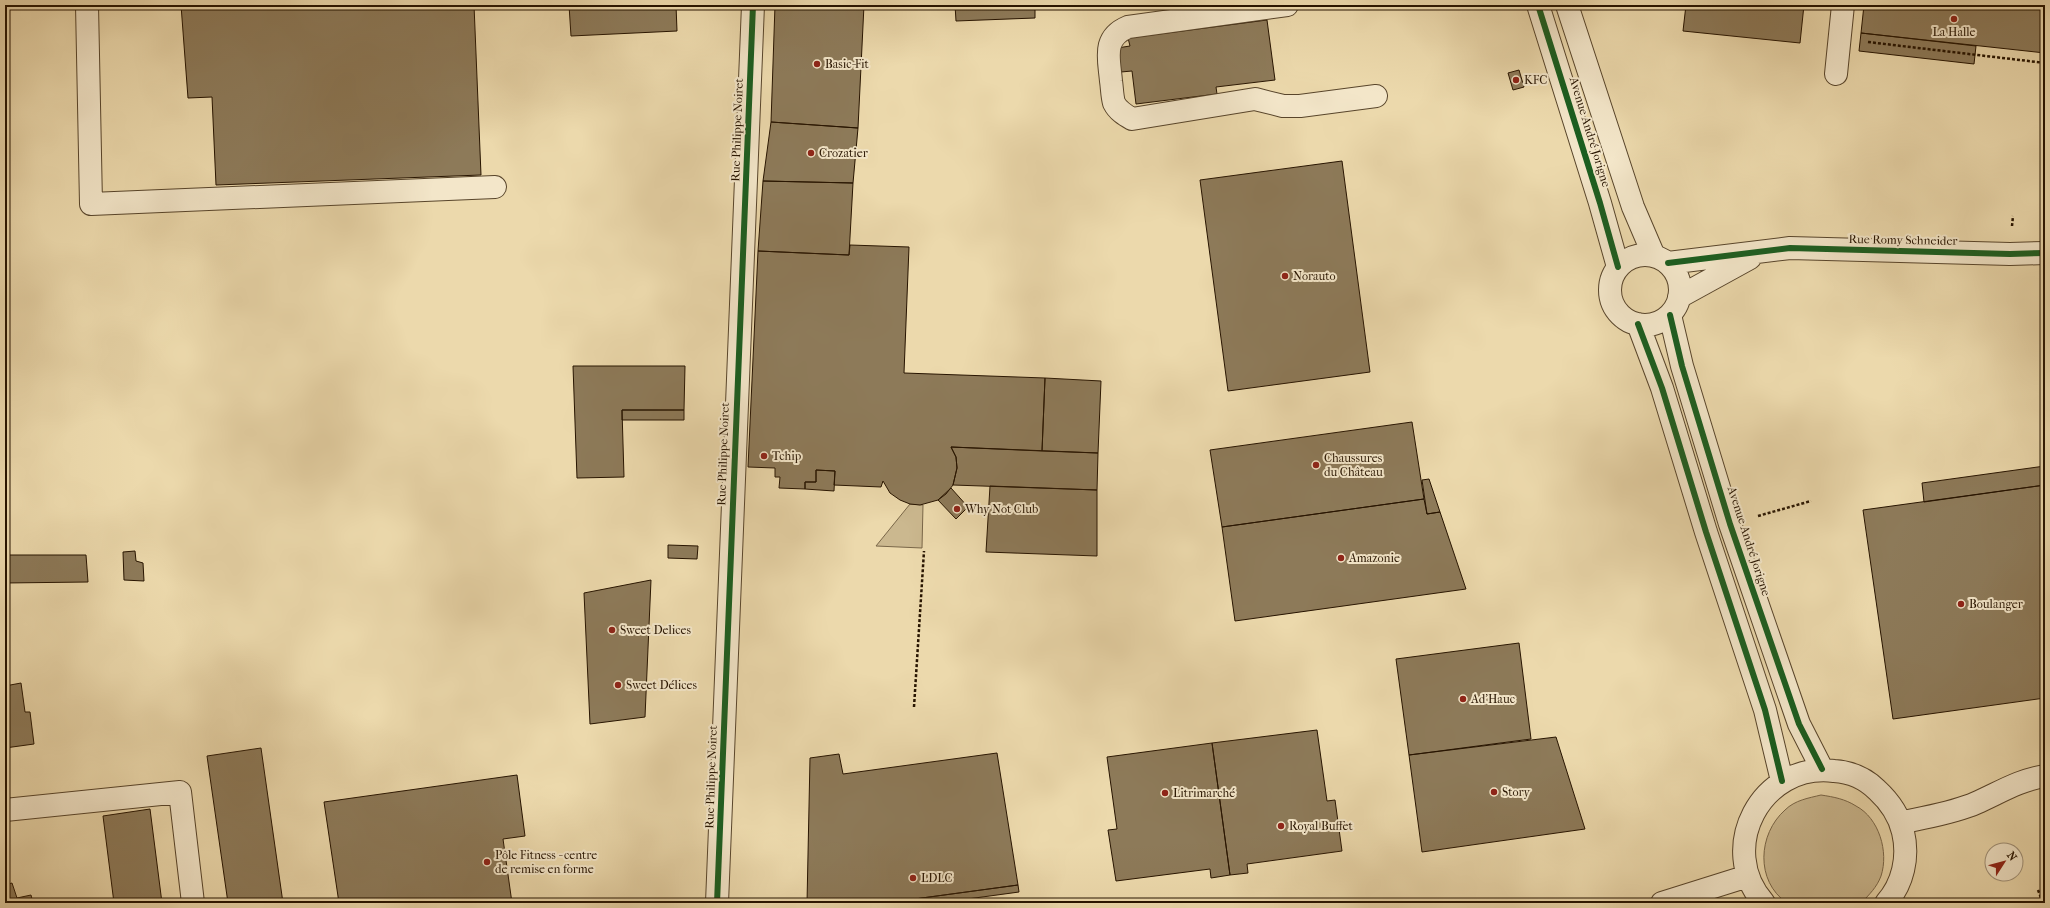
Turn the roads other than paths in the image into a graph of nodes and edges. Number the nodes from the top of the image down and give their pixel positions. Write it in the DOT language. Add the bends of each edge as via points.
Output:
graph roads {
  1 [pos="86,5"];
  2 [pos="753,5"];
  3 [pos="1288,5"];
  4 [pos="1538,5"];
  5 [pos="1567,5"];
  6 [pos="1843,5"];
  7 [pos="1836,74"];
  8 [pos="1376,96"];
  9 [pos="495,187"];
  10 [pos="1760,253"];
  11 [pos="2045,253"];
  12 [pos="1661,260"];
  13 [pos="1618,267"];
  14 [pos="1675,306"];
  15 [pos="1638,324"];
  16 [pos="1822,769"];
  17 [pos="2045,776"];
  18 [pos="1782,781"];
  19 [pos="5,810"];
  20 [pos="1901,823"];
  21 [pos="1748,876"];
  22 [pos="193,903"];
  23 [pos="716,903"];
  24 [pos="1662,903"];
  25 [pos="1764,903"];
  26 [pos="1886,903"];
  1 -- 9 [label="street" via="91,204"];
  2 -- 23 [label="street, Rue Philippe Noiret"];
  3 -- 8 [label="street" via="1128,27 1120,31 1112,39 1108,50 1114,102 1123,114 1132,119 1256,99 1283,106 1300,106"];
  4 -- 13 [label="street, Avenue André Jorigne"];
  5 -- 12 [label="street, Avenue André Jorigne" via="1633,207"];
  6 -- 7 [label="street"];
  10 -- 11 [label="street, Rue Romy Schneider" via="1790,248"];
  10 -- 12 [label="street, Rue Romy Schneider"];
  10 -- 14 [label="street"];
  12 -- 13 [label="street" via="1634,257"];
  12 -- 14 [label="street" via="1678,277 1680,287"];
  13 -- 15 [label="street" via="1612,276 1610,296 1620,314"];
  14 -- 15 [label="street" via="1660,322 1650,325"];
  14 -- 16 [label="street, Avenue André Jorigne" via="1682,366 1730,524 1799,724"];
  15 -- 18 [label="street" via="1662,388 1764,710"];
  16 -- 18 [label="street"];
  16 -- 20 [label="street" via="1848,772 1870,783 1889,801"];
  17 -- 20 [label="street" via="2009,787 1975,804"];
  18 -- 21 [label="street" via="1766,795 1753,813 1746,833 1744,855"];
  19 -- 22 [label="street" via="180,792"];
  20 -- 26 [label="street" via="1906,842 1905,862 1900,882"];
  21 -- 24 [label="street"];
  21 -- 25 [label="street"];
}
